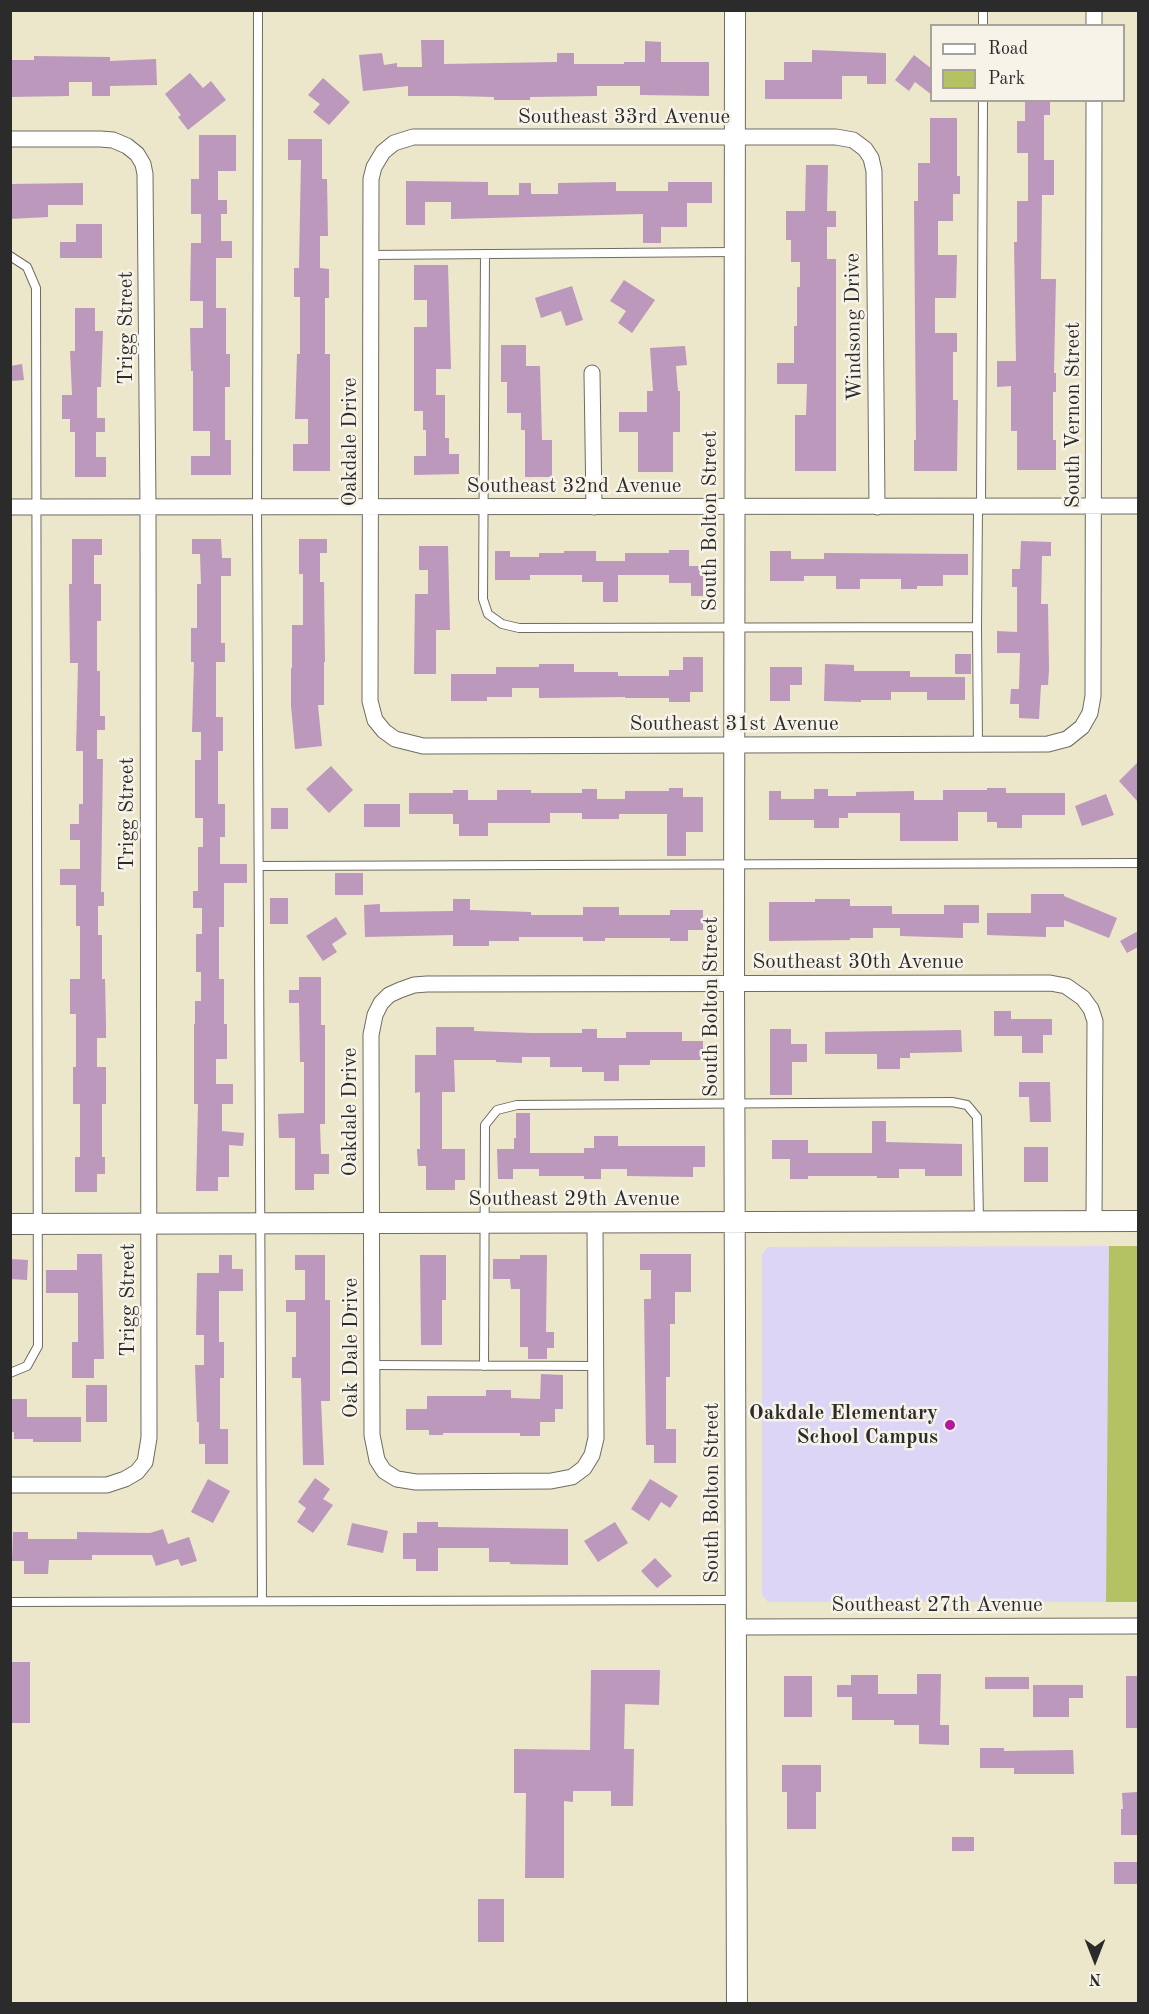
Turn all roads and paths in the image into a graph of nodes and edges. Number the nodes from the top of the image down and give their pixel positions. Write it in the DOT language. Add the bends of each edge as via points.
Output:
graph roads {
  1 [pos="258,10"];
  2 [pos="735,10"];
  3 [pos="982,102"];
  4 [pos="1094,102"];
  5 [pos="734,138"];
  6 [pos="10,139"];
  7 [pos="865,149"];
  8 [pos="383,152"];
  9 [pos="734,252"];
  10 [pos="485,254"];
  11 [pos="371,255"];
  12 [pos="10,256"];
  13 [pos="592,373"];
  14 [pos="1095,506"];
  15 [pos="1138,506"];
  16 [pos="10,507"];
  17 [pos="36,507"];
  18 [pos="148,507"];
  19 [pos="257,507"];
  20 [pos="371,507"];
  21 [pos="483,507"];
  22 [pos="594,507"];
  23 [pos="734,507"];
  24 [pos="877,507"];
  25 [pos="979,507"];
  26 [pos="735,627"];
  27 [pos="977,627"];
  28 [pos="1082,727"];
  29 [pos="384,731"];
  30 [pos="735,744"];
  31 [pos="978,744"];
  32 [pos="735,863"];
  33 [pos="1138,863"];
  34 [pos="259,866"];
  35 [pos="734,983"];
  36 [pos="381,1003"];
  37 [pos="735,1105"];
  38 [pos="979,1221"];
  39 [pos="1094,1221"];
  40 [pos="1138,1221"];
  41 [pos="735,1222"];
  42 [pos="149,1223"];
  43 [pos="261,1223"];
  44 [pos="371,1223"];
  45 [pos="484,1223"];
  46 [pos="595,1223"];
  47 [pos="10,1224"];
  48 [pos="37,1224"];
  49 [pos="372,1365"];
  50 [pos="484,1366"];
  51 [pos="596,1366"];
  52 [pos="10,1373"];
  53 [pos="10,1485"];
  54 [pos="736,1600"];
  55 [pos="262,1601"];
  56 [pos="10,1602"];
  57 [pos="1138,1626"];
  58 [pos="736,1627"];
  59 [pos="737,2004"];
  1 -- 19 [label="lane"];
  2 -- 5 [label="street, South Bolton Street"];
  3 -- 25 [label="lane"];
  4 -- 14 [label="street, South Vernon Street"];
  5 -- 7 [label="street, Southeast 33rd Avenue" via="836,137 853,140"];
  5 -- 8 [label="street, Southeast 33rd Avenue" via="413,137 394,143"];
  5 -- 9 [label="street, South Bolton Street"];
  6 -- 18 [label="street, Trigg Street" via="113,140 127,146 143,164 147,191"];
  7 -- 24 [label="street, Windsong Drive" via="874,171"];
  8 -- 11 [label="street, Oakdale Drive" via="371,178"];
  9 -- 10 [label="lane"];
  9 -- 23 [label="street, South Bolton Street"];
  10 -- 11 [label="lane"];
  10 -- 21 [label="lane"];
  11 -- 20 [label="street, Oakdale Drive"];
  12 -- 17 [label="lane" via="27,267 36,288"];
  13 -- 22 [label="street"];
  14 -- 15 [label="street, Southeast 32nd Avenue"];
  14 -- 25 [label="street, Southeast 32nd Avenue"];
  14 -- 28 [label="street, South Vernon Street" via="1093,696"];
  16 -- 17 [label="street, Southeast 32nd Avenue"];
  17 -- 18 [label="street, Southeast 32nd Avenue"];
  17 -- 48 [label="lane"];
  18 -- 19 [label="street, Southeast 32nd Avenue"];
  18 -- 42 [label="street, Trigg Street"];
  19 -- 20 [label="street, Southeast 32nd Avenue"];
  19 -- 34 [label="lane"];
  20 -- 21 [label="street, Southeast 32nd Avenue"];
  20 -- 29 [label="street, Oakdale Drive" via="370,701 375,720"];
  21 -- 22 [label="street, Southeast 32nd Avenue"];
  21 -- 26 [label="lane" via="483,599 488,614 501,624 519,628"];
  22 -- 23 [label="street, Southeast 32nd Avenue"];
  23 -- 24 [label="street, Southeast 32nd Avenue"];
  23 -- 26 [label="street, South Bolton Street"];
  24 -- 25 [label="street, Southeast 32nd Avenue"];
  25 -- 27 [label="lane"];
  26 -- 27 [label="lane"];
  26 -- 30 [label="street, South Bolton Street"];
  27 -- 31 [label="lane"];
  28 -- 31 [label="street, Southeast 31st Avenue" via="1067,739 1048,744"];
  29 -- 30 [label="street, Southeast 31st Avenue" via="395,739 423,746"];
  30 -- 31 [label="street, Southeast 31st Avenue"];
  30 -- 32 [label="street, South Bolton Street"];
  32 -- 33 [label="lane"];
  32 -- 34 [label="lane"];
  32 -- 35 [label="street, South Bolton Street"];
  34 -- 43 [label="lane"];
  35 -- 36 [label="street, Southeast 30th Avenue" via="420,984 389,995"];
  35 -- 37 [label="street, South Bolton Street"];
  35 -- 39 [label="street, Southeast 30th Avenue" via="1066,986 1083,998 1095,1029"];
  36 -- 44 [label="street, Oakdale Drive" via="371,1035"];
  37 -- 38 [label="lane" via="968,1105 976,1117"];
  37 -- 41 [label="street, South Bolton Street"];
  37 -- 45 [label="lane" via="517,1105 497,1110 485,1125"];
  38 -- 39 [label="street, Southeast 29th Avenue"];
  38 -- 41 [label="street, Southeast 29th Avenue"];
  39 -- 40 [label="street, Southeast 29th Avenue"];
  41 -- 46 [label="street, Southeast 29th Avenue"];
  41 -- 54 [label="street, South Bolton Street"];
  42 -- 43 [label="street, Southeast 29th Avenue"];
  42 -- 48 [label="street, Southeast 29th Avenue"];
  42 -- 53 [label="street, Trigg Street" via="149,1438 145,1462 137,1472 107,1485"];
  43 -- 44 [label="street, Southeast 29th Avenue"];
  43 -- 55 [label="lane"];
  44 -- 45 [label="street, Southeast 29th Avenue"];
  44 -- 49 [label="street, Oak Dale Drive"];
  45 -- 46 [label="street, Southeast 29th Avenue"];
  45 -- 50 [label="lane"];
  46 -- 51 [label="street"];
  47 -- 48 [label="street, Southeast 29th Avenue"];
  48 -- 52 [label="lane" via="38,1346 27,1366"];
  49 -- 50 [label="lane"];
  49 -- 51 [label="street, Oak Dale Drive" via="373,1445 377,1460 384,1471 397,1479 416,1482 551,1481 572,1477 592,1455 596,1438"];
  50 -- 51 [label="lane"];
  54 -- 55 [label="lane"];
  54 -- 58 [label="street, South Bolton Street"];
  55 -- 56 [label="lane"];
  57 -- 58 [label="street, Southeast 27th Avenue"];
  58 -- 59 [label="street, South Bolton Street"];
}
